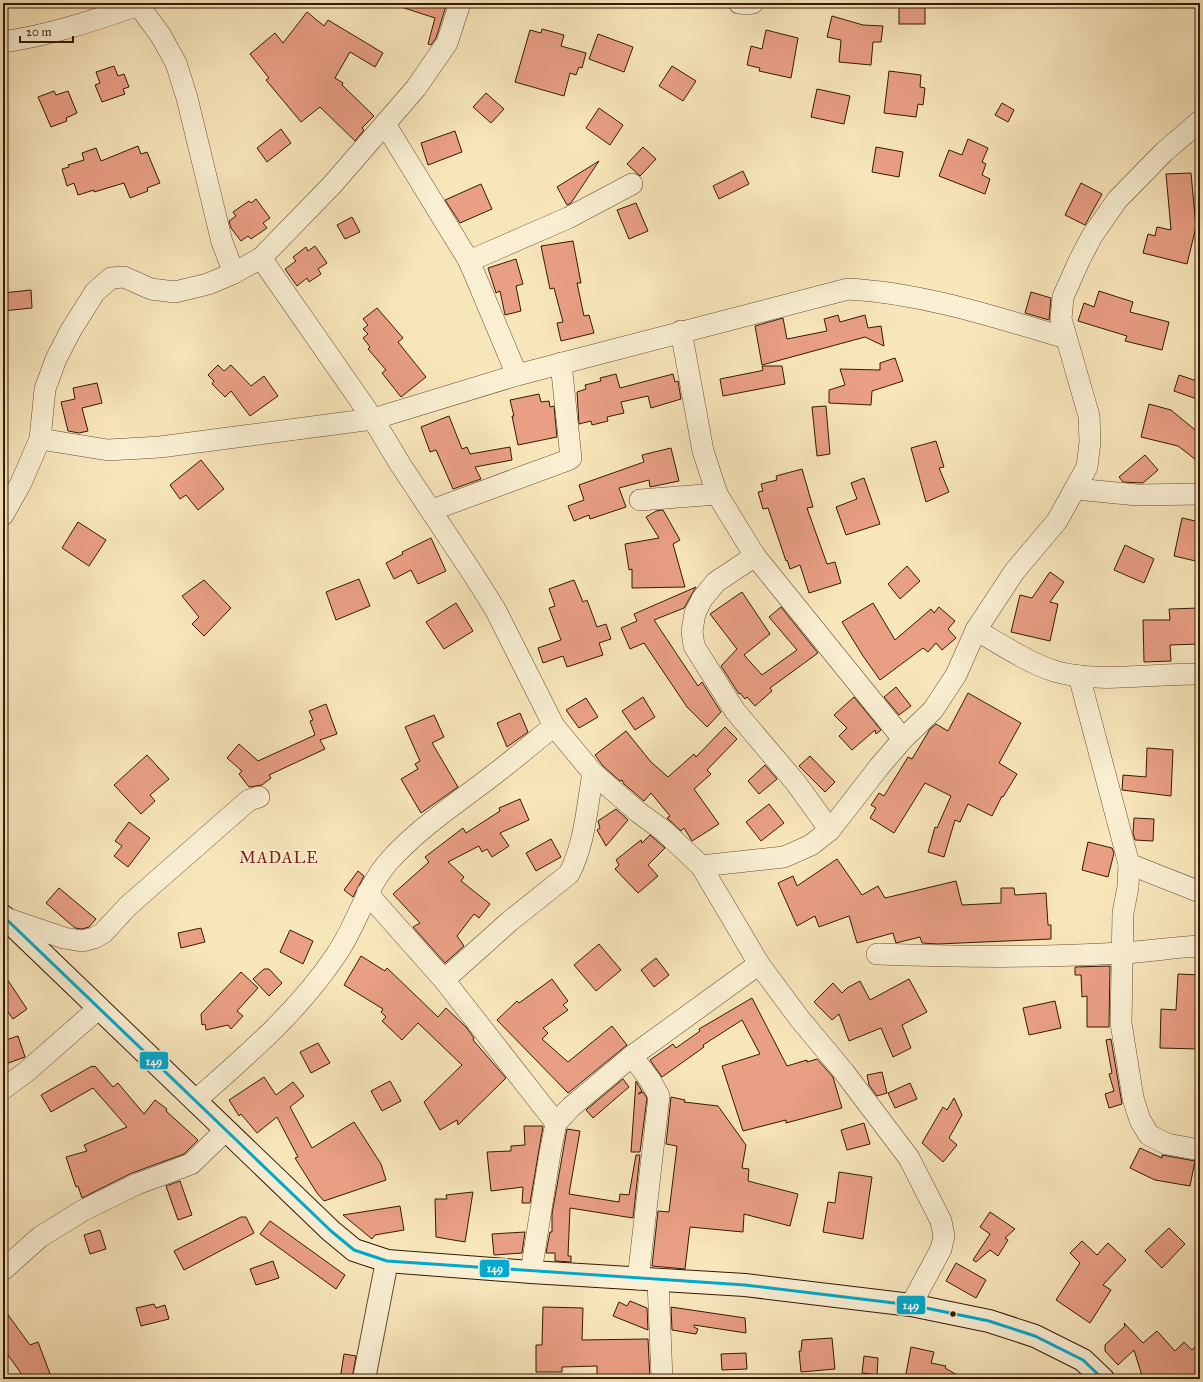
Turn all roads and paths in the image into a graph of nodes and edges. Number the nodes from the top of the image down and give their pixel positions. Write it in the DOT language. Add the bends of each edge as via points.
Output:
graph roads {
  1 [pos="460,3"];
  2 [pos="739,3"];
  3 [pos="753,3"];
  4 [pos="137,4"];
  5 [pos="3,42"];
  6 [pos="1200,121"];
  7 [pos="385,124"];
  8 [pos="632,184"];
  9 [pos="261,258"];
  10 [pos="469,261"];
  11 [pos="234,273"];
  12 [pos="681,331"];
  13 [pos="1066,338"];
  14 [pos="561,363"];
  15 [pos="517,375"];
  16 [pos="373,418"];
  17 [pos="40,439"];
  18 [pos="1076,489"];
  19 [pos="716,494"];
  20 [pos="1200,494"];
  21 [pos="640,500"];
  22 [pos="432,510"];
  23 [pos="3,515"];
  24 [pos="755,556"];
  25 [pos="976,630"];
  26 [pos="1200,674"];
  27 [pos="1079,676"];
  28 [pos="554,726"];
  29 [pos="903,739"];
  30 [pos="593,773"];
  31 [pos="259,797"];
  32 [pos="830,830"];
  33 [pos="1128,864"];
  34 [pos="701,866"];
  35 [pos="1200,892"];
  36 [pos="367,893"];
  37 [pos="5,918"];
  38 [pos="1200,946"];
  39 [pos="1123,953"];
  40 [pos="877,954"];
  41 [pos="759,964"];
  42 [pos="444,980"];
  43 [pos="99,1008"];
  44 [pos="632,1056"];
  45 [pos="3,1089"];
  46 [pos="196,1101"];
  47 [pos="556,1123"];
  48 [pos="226,1130"];
  49 [pos="1200,1150"];
  50 [pos="386,1261"];
  51 [pos="3,1270"];
  52 [pos="531,1272"];
  53 [pos="648,1280"];
  54 [pos="911,1305"];
  55 [pos="364,1379"];
  56 [pos="662,1379"];
  57 [pos="1103,1379"];
  1 -- 7 [label="street" via="447,43 416,88"];
  2 -- 3 [label="street"];
  4 -- 5 [label="street" via="85,25"];
  4 -- 11 [label="street" via="161,36 176,63 188,98 222,242"];
  6 -- 13 [label="street" via="1164,152 1117,200 1092,236 1063,297 1061,319"];
  7 -- 9 [label="street" via="332,185"];
  7 -- 10 [label="street"];
  8 -- 10 [label="street" via="568,218"];
  9 -- 11 [label="street"];
  9 -- 16 [label="street"];
  10 -- 15 [label="street"];
  11 -- 17 [label="street" via="208,284 175,292 151,289 124,277 111,278 95,292 56,359 45,389"];
  12 -- 13 [label="street" via="848,289 877,291 947,305"];
  12 -- 14 [label="street"];
  12 -- 19 [label="street" via="702,451"];
  13 -- 18 [label="street" via="1089,416 1090,442 1087,466"];
  14 -- 15 [label="street"];
  14 -- 22 [label="street" via="571,458"];
  15 -- 16 [label="street"];
  16 -- 17 [label="street" via="152,447 108,450"];
  16 -- 22 [label="street" via="400,464"];
  17 -- 23 [label="street" via="21,483"];
  18 -- 20 [label="street" via="1137,495"];
  18 -- 25 [label="street" via="1057,521 1014,572"];
  19 -- 21 [label="street"];
  19 -- 24 [label="street"];
  22 -- 28 [label="street" via="495,610"];
  24 -- 29 [label="street"];
  24 -- 32 [label="street" via="716,582 702,599 695,613 692,630 694,646 735,710 796,783"];
  25 -- 27 [label="street" via="1053,671"];
  25 -- 29 [label="street" via="956,675 933,710"];
  26 -- 27 [label="street"];
  27 -- 33 [label="street"];
  28 -- 30 [label="street"];
  28 -- 36 [label="street" via="450,806 408,842 389,861"];
  29 -- 32 [label="street"];
  30 -- 34 [label="street" via="638,812 664,830"];
  30 -- 42 [label="street" via="585,823 574,866 569,874 510,921"];
  31 -- 37 [label="street" via="249,800 128,906 103,933 94,938 82,941 64,938"];
  32 -- 34 [label="street" via="811,845 784,857"];
  33 -- 35 [label="street"];
  33 -- 39 [label="street" via="1128,887 1123,913"];
  34 -- 41 [label="street"];
  36 -- 42 [label="street"];
  36 -- 46 [label="street" via="336,956 312,986 271,1033"];
  37 -- 43 [label="main road"];
  38 -- 39 [label="street"];
  39 -- 40 [label="street" via="965,958"];
  39 -- 49 [label="street" via="1120,1023 1133,1098 1140,1120 1150,1135 1159,1141"];
  41 -- 44 [label="street"];
  41 -- 54 [label="street" via="909,1158 941,1221 944,1236 941,1249"];
  42 -- 47 [label="street"];
  43 -- 45 [label="street"];
  43 -- 46 [label="main road"];
  44 -- 47 [label="street" via="571,1107"];
  44 -- 53 [label="street" via="653,1084 658,1096"];
  46 -- 48 [label="main road"];
  47 -- 52 [label="street"];
  48 -- 50 [label="main road" via="354,1250"];
  48 -- 51 [label="street" via="191,1164 137,1184 82,1211 40,1238"];
  50 -- 52 [label="main road"];
  50 -- 55 [label="main road"];
  52 -- 53 [label="main road"];
  53 -- 54 [label="main road" via="745,1285"];
  53 -- 56 [label="street"];
  54 -- 57 [label="main road" via="989,1321 1035,1336 1083,1360"];
}
